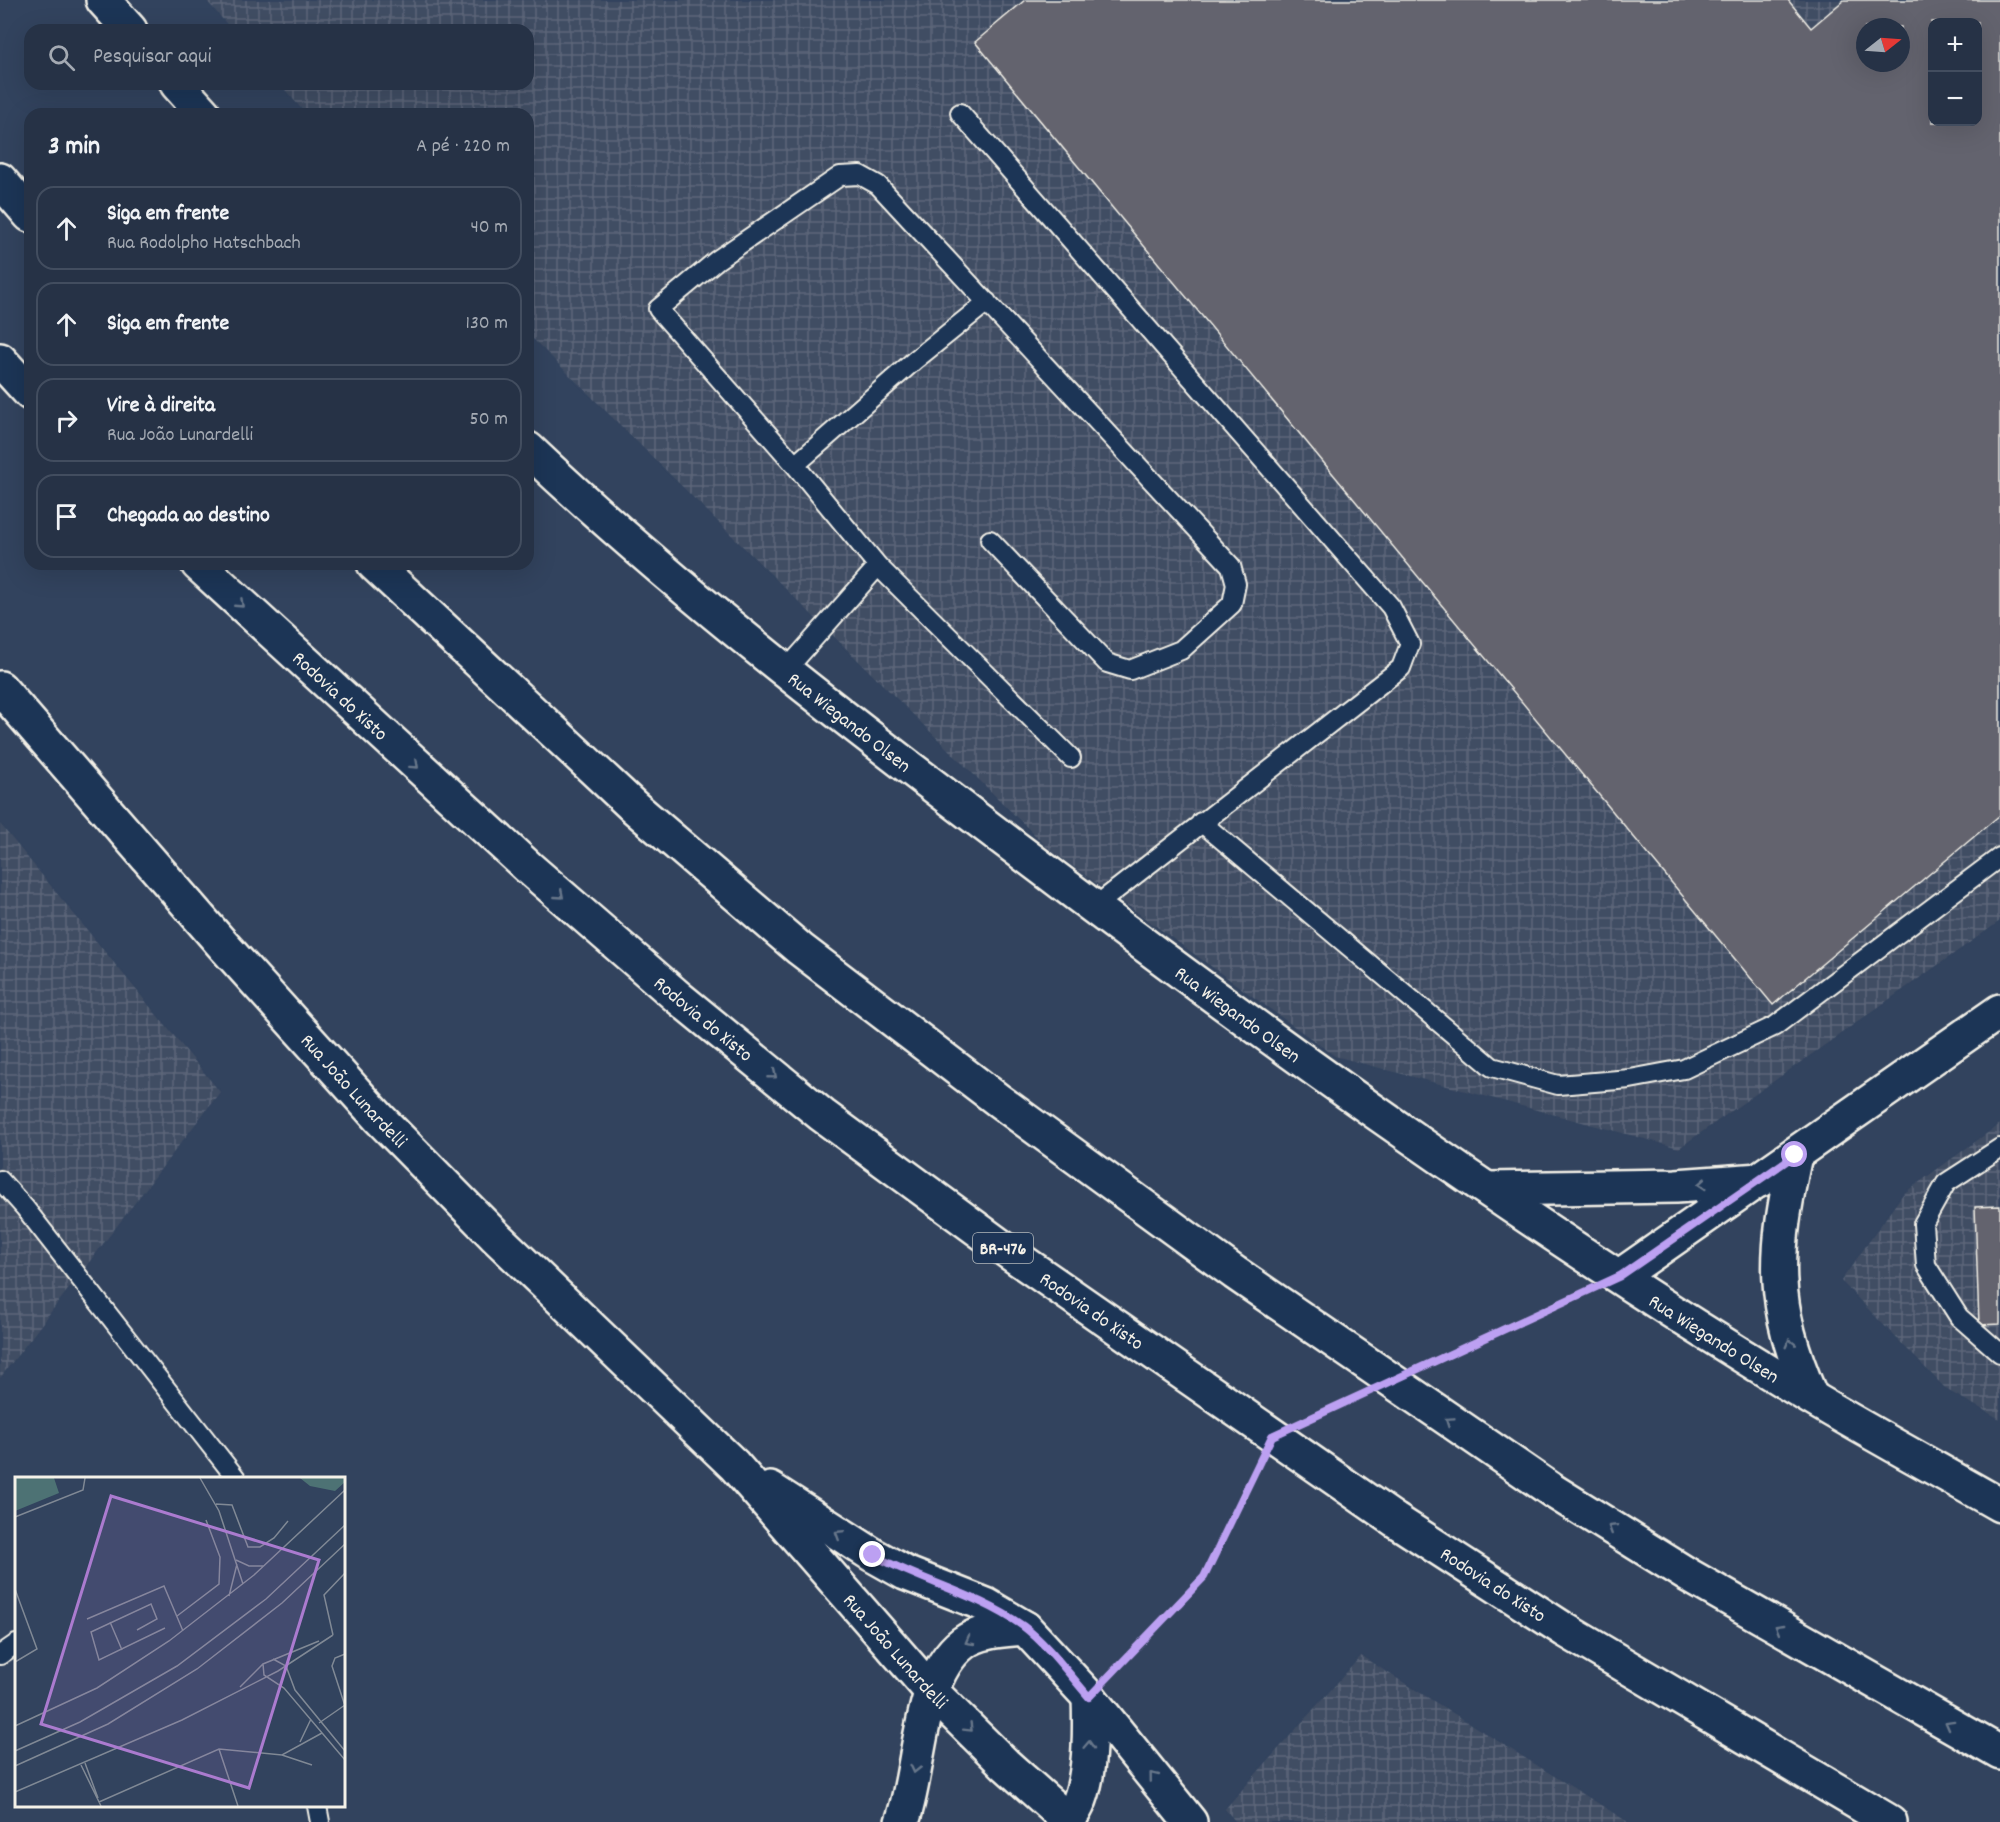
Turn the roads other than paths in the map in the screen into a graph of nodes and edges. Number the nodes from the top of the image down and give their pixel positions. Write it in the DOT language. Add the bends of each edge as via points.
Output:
graph roads {
  1 [pos="103,0"];
  2 [pos="125,24"];
  3 [pos="182,90"];
  4 [pos="199,108"];
  5 [pos="960,113"];
  6 [pos="0,180"];
  7 [pos="24,208"];
  8 [pos="987,302"];
  9 [pos="0,360"];
  10 [pos="24,386"];
  11 [pos="534,453"];
  12 [pos="795,465"];
  13 [pos="990,540"];
  14 [pos="878,566"];
  15 [pos="205,570"];
  16 [pos="380,570"];
  17 [pos="786,670"];
  18 [pos="0,688"];
  19 [pos="1071,758"];
  20 [pos="1201,822"];
  21 [pos="2000,857"];
  22 [pos="1094,907"];
  23 [pos="2000,1011"];
  24 [pos="2000,1148"];
  25 [pos="1795,1155"];
  26 [pos="0,1180"];
  27 [pos="1760,1180"];
  28 [pos="1489,1189"];
  29 [pos="1620,1276"];
  30 [pos="2000,1353"];
  31 [pos="1811,1397"];
  32 [pos="734,1465"];
  33 [pos="234,1477"];
  34 [pos="2000,1505"];
  35 [pos="1025,1628"];
  36 [pos="15,1645"];
  37 [pos="0,1656"];
  38 [pos="932,1691"];
  39 [pos="1089,1697"];
  40 [pos="2000,1753"];
  41 [pos="317,1807"];
  42 [pos="1067,1821"];
  43 [pos="320,1822"];
  44 [pos="902,1822"];
  45 [pos="1190,1822"];
  46 [pos="1890,1822"];
  1 -- 2 [label="main road"];
  3 -- 4 [label="main road"];
  5 -- 20 [label="lane" via="1391,607 1410,644 1401,668"];
  6 -- 7 [label="main road"];
  8 -- 12 [label="lane"];
  8 -- 12 [label="lane" via="878,185 860,175 840,176 781,214 658,309"];
  8 -- 13 [label="lane" via="1231,566 1236,584 1232,604 1181,650 1130,670 1107,663"];
  9 -- 10 [label="main road"];
  11 -- 17 [label="main road, Rua Wiegando Olsen" via="675,579"];
  12 -- 14 [label="lane"];
  14 -- 17 [label="lane"];
  14 -- 19 [label="lane"];
  15 -- 46 [label="main road, Rodovia do Xisto / BR-476, one-way" via="519,860 822,1115 1010,1253 1395,1520 1565,1630"];
  40 -- 16 [label="main road, one-way" via="1688,1575 1553,1491 1206,1252 800,949 633,806"];
  17 -- 22 [label="main road, Rua Wiegando Olsen"];
  18 -- 32 [label="main road, Rua João Lunardelli" via="380,1119 519,1260"];
  20 -- 21 [label="lane" via="1492,1067 1558,1085 1630,1079 1684,1069 1775,1026"];
  20 -- 22 [label="lane"];
  22 -- 28 [label="main road, Rua Wiegando Olsen"];
  23 -- 25 [label="main road"];
  24 -- 30 [label="lane" via="1946,1183 1923,1224 1926,1265 1959,1317"];
  25 -- 27 [label="main road"];
  31 -- 25 [label="main road, one-way" via="1792,1354 1778,1274 1781,1221"];
  26 -- 33 [label="lane"];
  27 -- 28 [label="main road, one-way" via="1676,1186"];
  27 -- 29 [label="main road"];
  28 -- 29 [label="main road, Rua Wiegando Olsen"];
  29 -- 31 [label="main road, Rua Wiegando Olsen"];
  31 -- 34 [label="main road, Rua Wiegando Olsen"];
  35 -- 32 [label="main road, Rua João Lunardelli, one-way" via="986,1605 905,1573"];
  32 -- 38 [label="main road, Rua João Lunardelli"];
  35 -- 38 [label="main road, one-way" via="987,1632 963,1642 944,1665"];
  35 -- 39 [label="main road, Rua João Lunardelli"];
  36 -- 37 [label="lane"];
  38 -- 42 [label="main road, Rua João Lunardelli, one-way"];
  38 -- 44 [label="main road, one-way"];
  42 -- 39 [label="main road, one-way" via="1080,1797 1089,1764"];
  45 -- 39 [label="main road, Rua João Lunardelli, one-way"];
  41 -- 43 [label="lane"];
}
